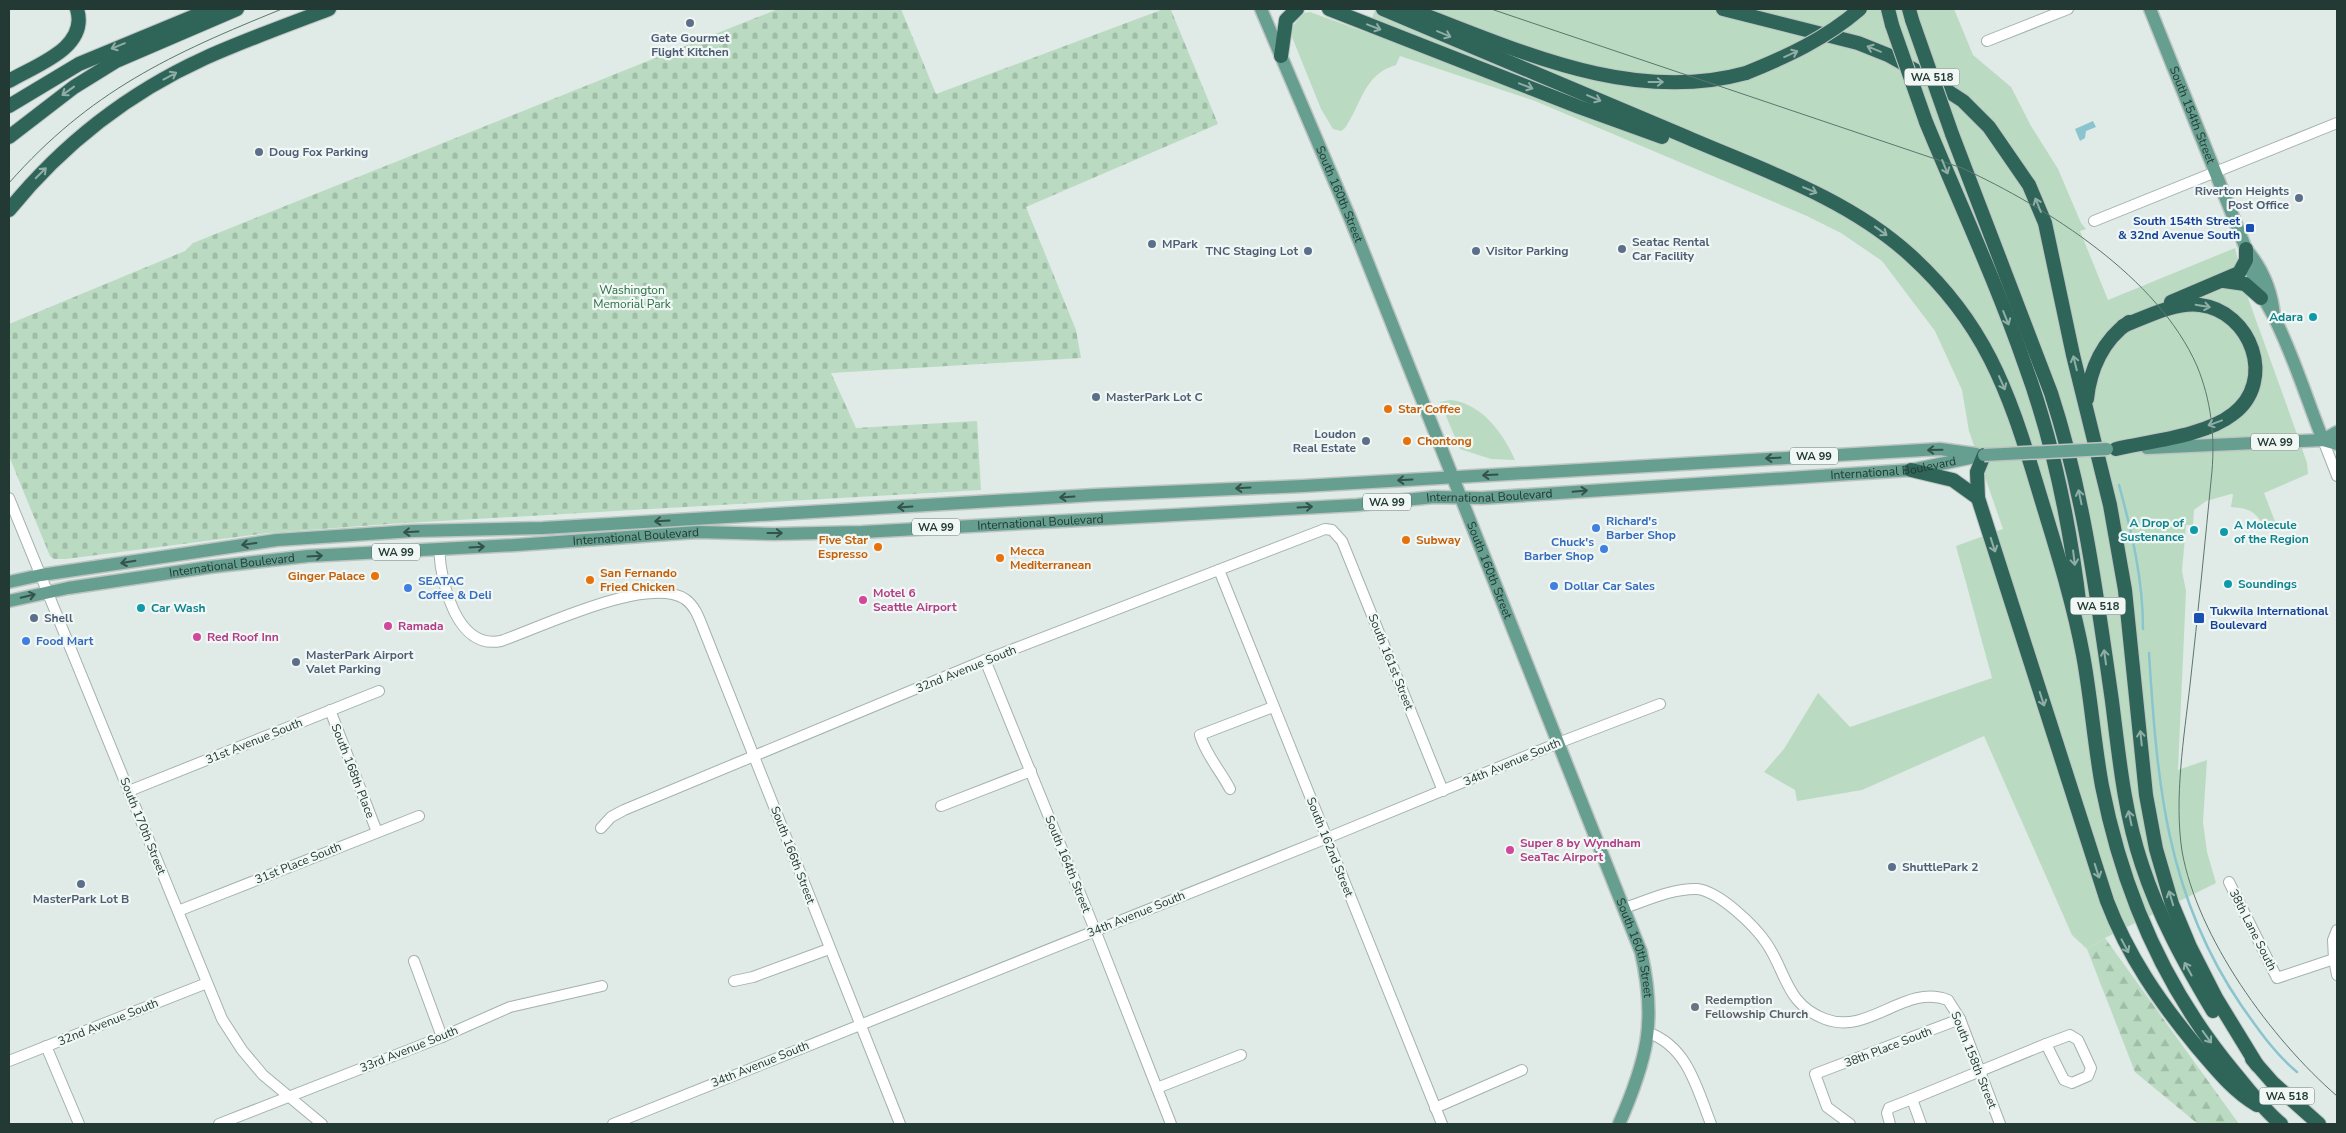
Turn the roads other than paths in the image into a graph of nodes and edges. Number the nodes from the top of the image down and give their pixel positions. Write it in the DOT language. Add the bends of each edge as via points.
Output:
graph roads {
  1 [pos="68,9"];
  2 [pos="77,9"];
  3 [pos="212,9"];
  4 [pos="237,9"];
  5 [pos="328,9"];
  6 [pos="1261,9"];
  7 [pos="1297,9"];
  8 [pos="1329,9"];
  9 [pos="1383,9"];
  10 [pos="1409,9"];
  11 [pos="1723,9"];
  12 [pos="1860,9"];
  13 [pos="1888,9"];
  14 [pos="2068,9"];
  15 [pos="2150,9"];
  16 [pos="1910,14"];
  17 [pos="1987,41"];
  18 [pos="1281,56"];
  19 [pos="30,69"];
  20 [pos="9,81"];
  21 [pos="9,106"];
  22 [pos="42,111"];
  23 [pos="2337,123"];
  24 [pos="9,137"];
  25 [pos="9,141"];
  26 [pos="2216,173"];
  27 [pos="1779,177"];
  28 [pos="9,210"];
  29 [pos="2094,222"];
  30 [pos="2246,249"];
  31 [pos="2223,281"];
  32 [pos="2261,298"];
  33 [pos="2274,318"];
  34 [pos="2123,326"];
  35 [pos="2086,410"];
  36 [pos="2337,432"];
  37 [pos="2323,440"];
  38 [pos="2337,444"];
  39 [pos="2116,449"];
  40 [pos="1984,455"];
  41 [pos="1912,470"];
  42 [pos="2337,476"];
  43 [pos="1454,477"];
  44 [pos="9,498"];
  45 [pos="1461,498"];
  46 [pos="1978,498"];
  47 [pos="477,530"];
  48 [pos="1338,534"];
  49 [pos="439,549"];
  50 [pos="1220,570"];
  51 [pos="41,575"];
  52 [pos="9,582"];
  53 [pos="48,592"];
  54 [pos="9,601"];
  55 [pos="2083,654"];
  56 [pos="985,660"];
  57 [pos="379,691"];
  58 [pos="1660,704"];
  59 [pos="1273,707"];
  60 [pos="330,710"];
  61 [pos="1558,743"];
  62 [pos="755,756"];
  63 [pos="1030,771"];
  64 [pos="1230,789"];
  65 [pos="129,791"];
  66 [pos="1443,791"];
  67 [pos="941,806"];
  68 [pos="419,816"];
  69 [pos="601,828"];
  70 [pos="377,832"];
  71 [pos="1327,838"];
  72 [pos="2229,882"];
  73 [pos="1624,908"];
  74 [pos="178,911"];
  75 [pos="1095,930"];
  76 [pos="2337,930"];
  77 [pos="829,949"];
  78 [pos="2334,959"];
  79 [pos="414,961"];
  80 [pos="2337,975"];
  81 [pos="734,981"];
  82 [pos="207,983"];
  83 [pos="602,986"];
  84 [pos="1960,1019"];
  85 [pos="859,1025"];
  86 [pos="1649,1033"];
  87 [pos="442,1038"];
  88 [pos="2046,1044"];
  89 [pos="46,1046"];
  90 [pos="1241,1055"];
  91 [pos="9,1061"];
  92 [pos="2257,1065"];
  93 [pos="1522,1070"];
  94 [pos="1980,1071"];
  95 [pos="1156,1088"];
  96 [pos="288,1097"];
  97 [pos="1912,1099"];
  98 [pos="1435,1108"];
  99 [pos="2268,1112"];
  100 [pos="79,1124"];
  101 [pos="220,1124"];
  102 [pos="322,1124"];
  103 [pos="615,1124"];
  104 [pos="900,1124"];
  105 [pos="1171,1124"];
  106 [pos="1442,1124"];
  107 [pos="1619,1124"];
  108 [pos="1711,1124"];
  109 [pos="1850,1124"];
  110 [pos="1890,1124"];
  111 [pos="1921,1124"];
  112 [pos="2000,1124"];
  113 [pos="2281,1124"];
  114 [pos="2318,1124"];
  1 -- 19 [label="highway" via="72,22 68,37"];
  2 -- 19 [label="highway" via="79,27 73,40"];
  3 -- 21 [label="highway, one-way" via="79,64"];
  4 -- 22 [label="highway, one-way" via="116,61"];
  28 -- 5 [label="highway, one-way" via="36,178 71,145 143,91 207,57"];
  6 -- 18 [label="main road, South 160th Street"];
  7 -- 18 [label="highway" via="1286,20"];
  8 -- 27 [label="highway, one-way" via="1731,164"];
  9 -- 27 [label="highway, one-way"];
  10 -- 12 [label="highway, one-way, bridge" via="1522,51 1610,77 1643,82 1723,79 1746,73 1796,53"];
  35 -- 11 [label="highway, one-way" via="2045,223 2029,185 1988,127 1963,101 1888,55 1858,43"];
  13 -- 55 [label="highway, WA 518, one-way, bridge" via="1926,122 2025,365 2054,458 2071,539"];
  14 -- 17 [label="street"];
  15 -- 26 [label="main road, South 154th Street"];
  92 -- 16 [label="highway, WA 518, one-way, bridge" via="2214,1012 2189,972 2141,864 2121,772 2087,532 2064,434 2052,393 1952,134"];
  18 -- 43 [label="main road, South 160th Street"];
  19 -- 20 [label="highway"];
  22 -- 24 [label="highway"];
  22 -- 25 [label="highway"];
  23 -- 26 [label="street"];
  26 -- 29 [label="street"];
  26 -- 30 [label="main road, South 154th Street"];
  27 -- 55 [label="highway, one-way" via="1840,205 1889,237 1934,278 1977,333 2016,413"];
  30 -- 31 [label="highway" via="2244,267"];
  30 -- 32 [label="main road, South 154th Street" via="2248,265"];
  30 -- 33 [label="main road, South 154th Street" via="2256,261 2273,299"];
  31 -- 32 [label="highway" via="2245,284"];
  31 -- 34 [label="highway" via="2152,309"];
  32 -- 33 [label="main road, South 154th Street"];
  33 -- 37 [label="main road, South 154th Street"];
  34 -- 35 [label="highway" via="2098,357 2088,388"];
  34 -- 39 [label="highway, one-way" via="2182,305 2215,308 2229,315 2249,338 2255,371 2244,403 2221,422 2185,434"];
  92 -- 35 [label="highway, one-way" via="2216,998 2190,947 2172,904 2156,849 2146,795 2125,590 2110,505"];
  36 -- 37 [label="main road, International Boulevard"];
  37 -- 38 [label="main road, International Boulevard"];
  37 -- 39 [label="main road, International Boulevard / WA 99"];
  37 -- 42 [label="street, South 154th Street"];
  39 -- 40 [label="main road, International Boulevard / WA 99, bridge"];
  40 -- 41 [label="main road, International Boulevard / WA 99"];
  40 -- 43 [label="main road, International Boulevard / WA 99, one-way" via="1940,449"];
  40 -- 46 [label="highway" via="1977,472"];
  45 -- 41 [label="main road, International Boulevard / WA 99, one-way"];
  41 -- 46 [label="highway" via="1953,480"];
  43 -- 45 [label="main road, South 160th Street"];
  43 -- 47 [label="main road, International Boulevard / WA 99, one-way"];
  44 -- 51 [label="street, South 170th Street"];
  49 -- 45 [label="main road, International Boulevard / WA 99, one-way" via="698,532 862,532 1358,505 1434,497"];
  45 -- 61 [label="main road, South 160th Street"];
  46 -- 99 [label="highway, one-way" via="2106,901 2120,936 2160,1002 2189,1038 2238,1093"];
  47 -- 49 [label="main road" via="449,540"];
  47 -- 51 [label="main road, International Boulevard / WA 99, one-way" via="277,540"];
  48 -- 50 [label="street, 32nd Avenue South" via="1332,530 1317,530"];
  48 -- 66 [label="street, South 161st Street"];
  53 -- 49 [label="main road, International Boulevard / WA 99, one-way" via="252,562"];
  49 -- 62 [label="street, South 166th Street" via="442,573 459,621 474,636 497,641 617,598 646,593 676,595 691,605 699,618"];
  50 -- 56 [label="street, 32nd Avenue South"];
  50 -- 59 [label="street, South 162nd Street"];
  51 -- 52 [label="main road, International Boulevard / WA 99"];
  51 -- 53 [label="street, South 170th Street"];
  54 -- 53 [label="main road, International Boulevard / WA 99, one-way"];
  53 -- 65 [label="street, South 170th Street"];
  55 -- 99 [label="highway, WA 518, one-way" via="2103,790 2130,892 2149,937 2189,1012"];
  56 -- 62 [label="street, 32nd Avenue South"];
  56 -- 63 [label="street, South 164th Street"];
  57 -- 60 [label="street, 31st Avenue South"];
  58 -- 61 [label="street, 34th Avenue South"];
  59 -- 64 [label="street" via="1200,735 1205,753 1219,768"];
  59 -- 71 [label="street, South 162nd Street"];
  60 -- 65 [label="street, 31st Avenue South"];
  60 -- 70 [label="street, South 168th Place"];
  61 -- 66 [label="street, 34th Avenue South"];
  61 -- 73 [label="main road, South 160th Street"];
  62 -- 69 [label="street, 32nd Avenue South" via="624,810"];
  62 -- 77 [label="street, South 166th Street"];
  63 -- 67 [label="street"];
  63 -- 75 [label="street, South 164th Street"];
  65 -- 74 [label="street, South 170th Street"];
  66 -- 71 [label="street, 34th Avenue South"];
  68 -- 70 [label="street, 31st Place South"];
  70 -- 74 [label="street, 31st Place South"];
  71 -- 75 [label="street, 34th Avenue South"];
  71 -- 98 [label="street, South 162nd Street"];
  72 -- 78 [label="street, 38th Lane South" via="2277,978"];
  73 -- 84 [label="street, South 158th Street" via="1695,889 1715,894 1766,943 1793,997 1826,1020 1846,1023 1862,1020 1919,996 1948,1000"];
  73 -- 86 [label="main road, South 160th Street" via="1641,952 1647,979"];
  74 -- 82 [label="street, South 170th Street"];
  75 -- 85 [label="street, 34th Avenue South"];
  75 -- 95 [label="street, South 164th Street"];
  76 -- 78 [label="street" via="2333,940"];
  77 -- 81 [label="street"];
  77 -- 85 [label="street, South 166th Street"];
  78 -- 80 [label="street"];
  79 -- 87 [label="street"];
  82 -- 89 [label="street, 32nd Avenue South"];
  82 -- 96 [label="street, South 170th Street" via="222,1019 242,1050"];
  83 -- 87 [label="street, 33rd Avenue South" via="510,1007"];
  84 -- 94 [label="street, South 158th Street"];
  84 -- 109 [label="street, 38th Place South" via="1815,1074 1827,1107"];
  85 -- 103 [label="street, 34th Avenue South"];
  85 -- 104 [label="street, South 166th Street"];
  86 -- 107 [label="main road, South 160th Street" via="1637,1079"];
  86 -- 108 [label="street" via="1670,1042 1688,1066"];
  87 -- 96 [label="street, 33rd Avenue South"];
  88 -- 88 [label="street" via="2074,1036 2092,1068 2090,1072 2068,1083"];
  88 -- 94 [label="street"];
  89 -- 91 [label="street, 32nd Avenue South"];
  89 -- 100 [label="street"];
  90 -- 95 [label="street"];
  92 -- 114 [label="highway, WA 518"];
  93 -- 98 [label="street"];
  94 -- 97 [label="street"];
  94 -- 112 [label="street, South 158th Street"];
  95 -- 105 [label="street, South 164th Street"];
  96 -- 101 [label="street, 33rd Avenue South"];
  96 -- 102 [label="street, South 170th Street"];
  97 -- 110 [label="street" via="1889,1108"];
  97 -- 111 [label="street"];
  98 -- 106 [label="street, South 162nd Street"];
  99 -- 113 [label="highway, WA 518"];
}
